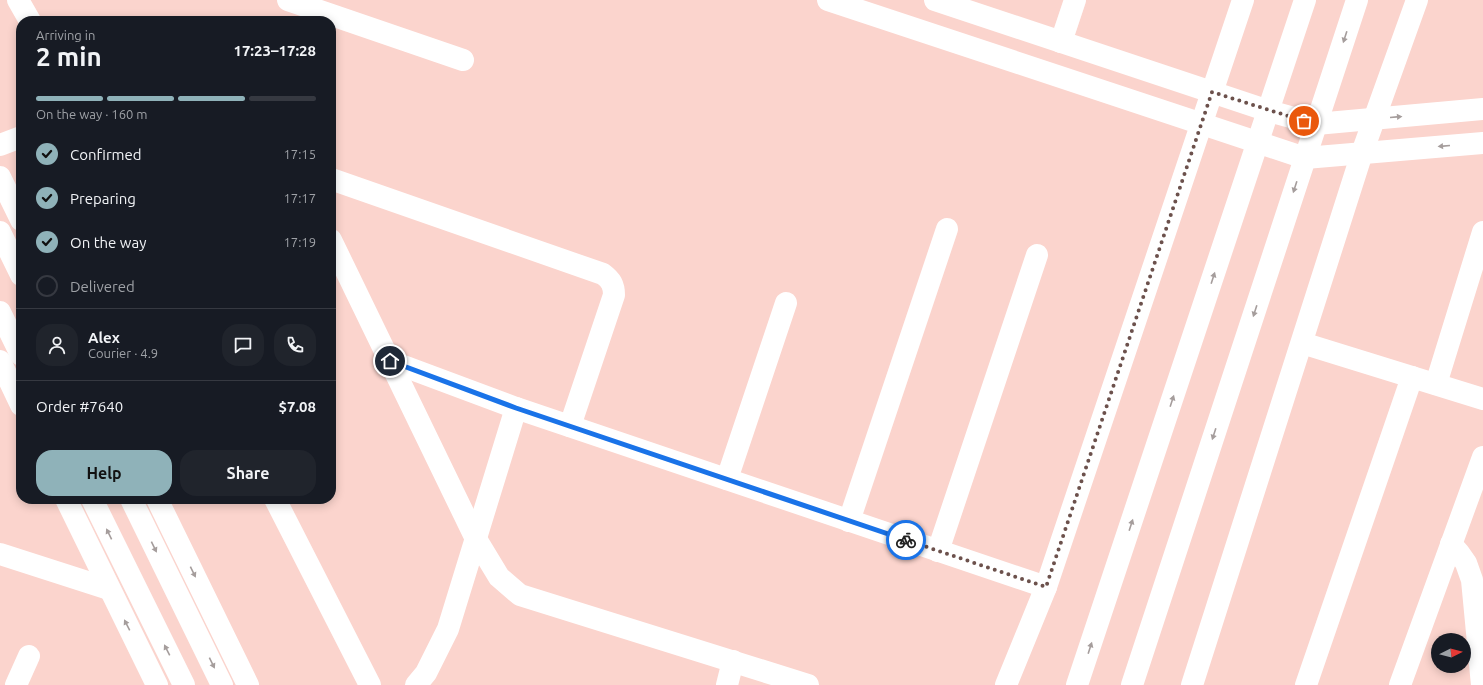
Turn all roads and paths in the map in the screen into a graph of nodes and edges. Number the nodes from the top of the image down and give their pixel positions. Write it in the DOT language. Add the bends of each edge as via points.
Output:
graph roads {
  1 [pos="18,0"];
  2 [pos="288,0"];
  3 [pos="828,0"];
  4 [pos="934,0"];
  5 [pos="1075,0"];
  6 [pos="1243,0"];
  7 [pos="1305,0"];
  8 [pos="1357,0"];
  9 [pos="1417,0"];
  10 [pos="27,16"];
  11 [pos="335,16"];
  12 [pos="336,16"];
  13 [pos="1060,42"];
  14 [pos="463,60"];
  15 [pos="1212,92"];
  16 [pos="1483,109"];
  17 [pos="1269,111"];
  18 [pos="1374,119"];
  19 [pos="1202,124"];
  20 [pos="1316,124"];
  21 [pos="16,139"];
  22 [pos="1258,143"];
  23 [pos="1483,143"];
  24 [pos="0,145"];
  25 [pos="1362,153"];
  26 [pos="1305,158"];
  27 [pos="0,177"];
  28 [pos="336,181"];
  29 [pos="16,210"];
  30 [pos="947,229"];
  31 [pos="0,232"];
  32 [pos="1483,232"];
  33 [pos="336,250"];
  34 [pos="1037,255"];
  35 [pos="16,265"];
  36 [pos="786,303"];
  37 [pos="0,312"];
  38 [pos="1302,343"];
  39 [pos="16,345"];
  40 [pos="0,361"];
  41 [pos="390,361"];
  42 [pos="1412,377"];
  43 [pos="1436,384"];
  44 [pos="16,395"];
  45 [pos="1483,399"];
  46 [pos="516,408"];
  47 [pos="570,426"];
  48 [pos="1483,457"];
  49 [pos="727,479"];
  50 [pos="68,504"];
  51 [pos="94,504"];
  52 [pos="133,504"];
  53 [pos="159,504"];
  54 [pos="278,504"];
  55 [pos="849,521"];
  56 [pos="476,539"];
  57 [pos="1451,544"];
  58 [pos="938,551"];
  59 [pos="0,554"];
  60 [pos="1046,587"];
  61 [pos="109,589"];
  62 [pos="29,656"];
  63 [pos="732,661"];
  64 [pos="16,685"];
  65 [pos="157,685"];
  66 [pos="184,685"];
  67 [pos="222,685"];
  68 [pos="248,685"];
  69 [pos="370,685"];
  70 [pos="416,685"];
  71 [pos="727,685"];
  72 [pos="808,685"];
  73 [pos="1006,685"];
  74 [pos="1077,685"];
  75 [pos="1132,685"];
  76 [pos="1192,685"];
  77 [pos="1306,685"];
  78 [pos="1400,685"];
  79 [pos="1482,685"];
  1 -- 10 [label="street"];
  2 -- 11 [label="street"];
  3 -- 19 [label="street"];
  4 -- 13 [label="street"];
  5 -- 13 [label="street"];
  6 -- 15 [label="street"];
  7 -- 17 [label="street"];
  8 -- 20 [label="street, one-way"];
  9 -- 18 [label="street"];
  12 -- 14 [label="street"];
  13 -- 15 [label="street"];
  15 -- 17 [label="street"];
  15 -- 19 [label="street"];
  18 -- 16 [label="street, one-way"];
  17 -- 20 [label="street"];
  17 -- 22 [label="street"];
  18 -- 20 [label="street"];
  18 -- 25 [label="street"];
  19 -- 22 [label="street"];
  19 -- 60 [label="street"];
  20 -- 26 [label="street"];
  21 -- 24 [label="street"];
  22 -- 26 [label="street"];
  74 -- 22 [label="street, one-way"];
  23 -- 25 [label="street, one-way"];
  25 -- 26 [label="street"];
  25 -- 38 [label="street"];
  26 -- 75 [label="street, one-way"];
  27 -- 29 [label="street"];
  28 -- 47 [label="street" via="603,274 612,282 614,295"];
  30 -- 55 [label="street"];
  31 -- 35 [label="street"];
  32 -- 43 [label="street"];
  33 -- 41 [label="street"];
  34 -- 58 [label="street"];
  36 -- 49 [label="street"];
  37 -- 39 [label="street"];
  38 -- 42 [label="street"];
  38 -- 76 [label="street"];
  40 -- 44 [label="street"];
  41 -- 46 [label="street"];
  41 -- 56 [label="street"];
  42 -- 43 [label="street"];
  42 -- 77 [label="street"];
  43 -- 45 [label="street"];
  46 -- 47 [label="street"];
  46 -- 56 [label="street"];
  47 -- 49 [label="street"];
  48 -- 57 [label="street"];
  49 -- 55 [label="street"];
  50 -- 61 [label="street"];
  66 -- 51 [label="street, one-way"];
  52 -- 67 [label="street, one-way"];
  53 -- 68 [label="street, one-way"];
  54 -- 69 [label="street"];
  55 -- 58 [label="street"];
  56 -- 63 [label="street" via="498,577 520,595"];
  56 -- 70 [label="street" via="448,628 426,674"];
  57 -- 78 [label="street"];
  57 -- 79 [label="street" via="1466,563 1472,580"];
  58 -- 60 [label="street"];
  59 -- 61 [label="street"];
  60 -- 73 [label="street"];
  65 -- 61 [label="street, one-way"];
  62 -- 64 [label="street"];
  63 -- 71 [label="street"];
  63 -- 72 [label="street"];
}
